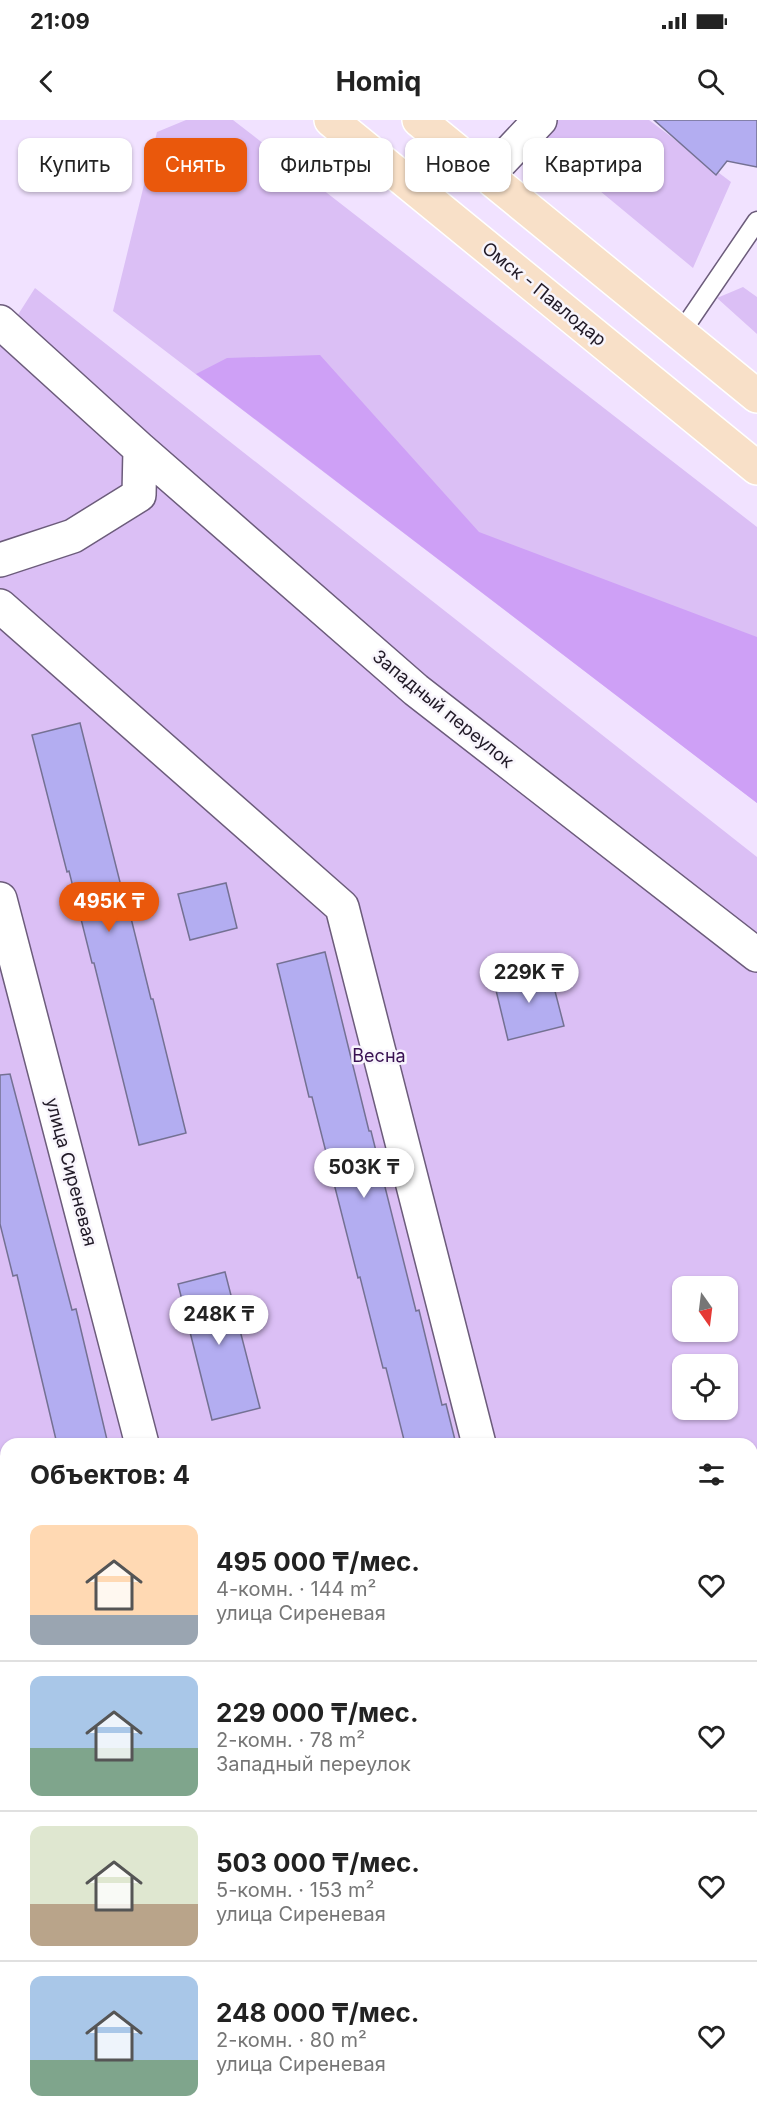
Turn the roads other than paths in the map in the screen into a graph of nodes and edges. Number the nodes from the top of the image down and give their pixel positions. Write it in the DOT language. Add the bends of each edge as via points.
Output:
graph roads {
  1 [pos="331,120"];
  2 [pos="419,120"];
  3 [pos="540,120"];
  4 [pos="441,138"];
  5 [pos="511,151"];
  6 [pos="507,192"];
  7 [pos="757,221"];
  8 [pos="0,322"];
  9 [pos="680,334"];
  10 [pos="757,396"];
  11 [pos="140,448"];
  12 [pos="757,468"];
  13 [pos="0,560"];
  14 [pos="0,606"];
  15 [pos="0,899"];
  16 [pos="757,955"];
  17 [pos="140,1438"];
  18 [pos="477,1438"];
  1 -- 12 [label="main road, Омск - Павлодар"];
  2 -- 4 [label="main road"];
  3 -- 5 [label="street"];
  6 -- 9 [label="main road"];
  7 -- 9 [label="lane"];
  8 -- 11 [label="street, Западный переулок"];
  9 -- 10 [label="main road"];
  11 -- 13 [label="street" via="139,495 73,536"];
  11 -- 16 [label="street, Западный переулок" via="416,690"];
  14 -- 18 [label="street" via="342,907"];
  15 -- 17 [label="street, улица Сиреневая"];
}
